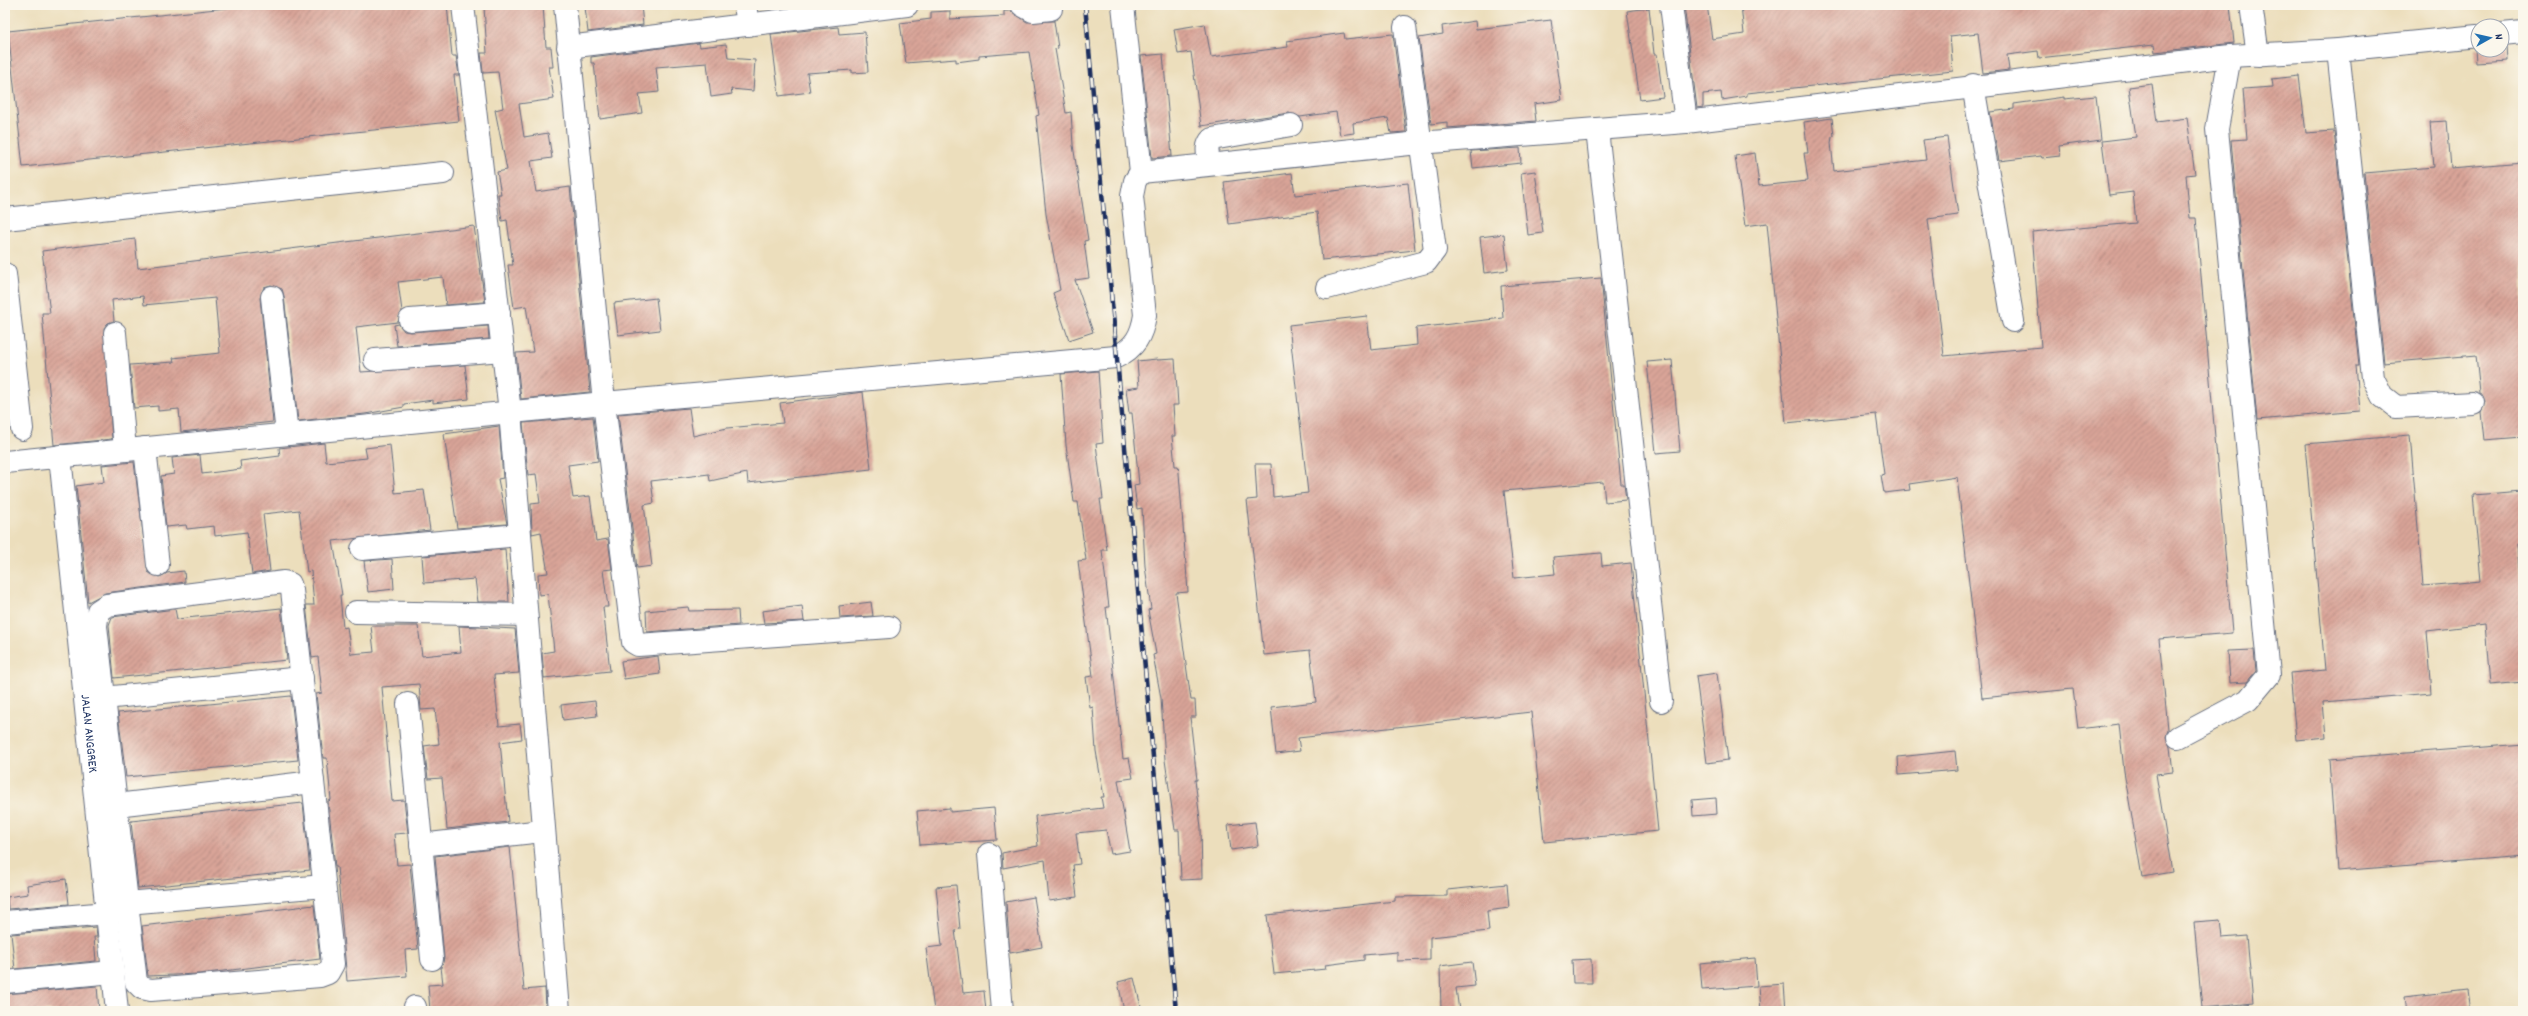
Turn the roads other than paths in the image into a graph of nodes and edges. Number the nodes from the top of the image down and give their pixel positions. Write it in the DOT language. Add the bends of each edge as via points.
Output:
graph roads {
  1 [pos="463,5"];
  2 [pos="565,5"];
  3 [pos="906,5"];
  4 [pos="1022,5"];
  5 [pos="1123,5"];
  6 [pos="1671,5"];
  7 [pos="2251,5"];
  8 [pos="1051,9"];
  9 [pos="746,15"];
  10 [pos="1405,27"];
  11 [pos="2523,32"];
  12 [pos="2510,33"];
  13 [pos="2470,37"];
  14 [pos="568,47"];
  15 [pos="2338,50"];
  16 [pos="2258,55"];
  17 [pos="2230,56"];
  18 [pos="1972,85"];
  19 [pos="1686,122"];
  20 [pos="1291,125"];
  21 [pos="1597,130"];
  22 [pos="1419,143"];
  23 [pos="1209,164"];
  24 [pos="1142,172"];
  25 [pos="443,173"];
  26 [pos="5,219"];
  27 [pos="5,274"];
  28 [pos="1327,288"];
  29 [pos="272,297"];
  30 [pos="499,313"];
  31 [pos="410,320"];
  32 [pos="2013,321"];
  33 [pos="115,333"];
  34 [pos="503,350"];
  35 [pos="375,360"];
  36 [pos="604,403"];
  37 [pos="2473,403"];
  38 [pos="510,412"];
  39 [pos="22,429"];
  40 [pos="286,434"];
  41 [pos="135,449"];
  42 [pos="60,456"];
  43 [pos="5,462"];
  44 [pos="519,535"];
  45 [pos="362,549"];
  46 [pos="158,565"];
  47 [pos="356,612"];
  48 [pos="525,615"];
  49 [pos="889,627"];
  50 [pos="302,678"];
  51 [pos="104,698"];
  52 [pos="1661,701"];
  53 [pos="408,704"];
  54 [pos="2178,737"];
  55 [pos="313,782"];
  56 [pos="106,805"];
  57 [pos="542,831"];
  58 [pos="421,845"];
  59 [pos="989,854"];
  60 [pos="324,886"];
  61 [pos="127,903"];
  62 [pos="107,913"];
  63 [pos="5,922"];
  64 [pos="432,959"];
  65 [pos="113,972"];
  66 [pos="5,982"];
  67 [pos="117,1011"];
  68 [pos="559,1011"];
  69 [pos="1002,1011"];
  1 -- 30 [label="street"];
  2 -- 14 [label="street"];
  3 -- 9 [label="street"];
  4 -- 8 [label="street" via="1033,11"];
  5 -- 24 [label="street"];
  6 -- 19 [label="street"];
  7 -- 16 [label="street"];
  9 -- 14 [label="street"];
  10 -- 22 [label="street"];
  11 -- 12 [label="street"];
  13 -- 15 [label="street"];
  14 -- 36 [label="street"];
  15 -- 16 [label="street"];
  15 -- 37 [label="street" via="2373,378 2382,396 2396,407"];
  16 -- 17 [label="street"];
  17 -- 18 [label="street"];
  17 -- 54 [label="street" via="2217,129 2269,675 2248,700"];
  18 -- 19 [label="street"];
  18 -- 32 [label="street"];
  19 -- 21 [label="street"];
  20 -- 23 [label="street" via="1212,139 1207,150"];
  21 -- 22 [label="street"];
  21 -- 52 [label="street"];
  22 -- 23 [label="street"];
  22 -- 28 [label="street" via="1435,250 1426,262"];
  23 -- 24 [label="street"];
  24 -- 36 [label="street" via="1135,181 1132,196 1145,315 1143,330 1128,351 1116,357"];
  25 -- 26 [label="street"];
  27 -- 39 [label="street"];
  29 -- 40 [label="street"];
  30 -- 31 [label="street"];
  30 -- 34 [label="street"];
  33 -- 41 [label="street"];
  34 -- 35 [label="street"];
  34 -- 38 [label="street"];
  36 -- 38 [label="street"];
  36 -- 49 [label="street" via="633,642 638,645"];
  38 -- 40 [label="street"];
  38 -- 44 [label="street"];
  40 -- 41 [label="street"];
  41 -- 42 [label="street"];
  41 -- 46 [label="street"];
  42 -- 43 [label="street"];
  42 -- 56 [label="street, JALAN ANGGREK"];
  44 -- 45 [label="street"];
  44 -- 48 [label="street"];
  47 -- 48 [label="street"];
  48 -- 57 [label="street"];
  50 -- 51 [label="street"];
  50 -- 51 [label="street" via="291,586 284,582 107,605 98,611 96,626"];
  50 -- 55 [label="street"];
  51 -- 56 [label="street"];
  53 -- 58 [label="street"];
  55 -- 56 [label="street"];
  55 -- 60 [label="street"];
  56 -- 61 [label="street"];
  56 -- 62 [label="street, JALAN ANGGREK"];
  57 -- 58 [label="street"];
  57 -- 68 [label="street"];
  58 -- 64 [label="street"];
  59 -- 69 [label="street"];
  60 -- 61 [label="street"];
  60 -- 61 [label="street" via="333,964 328,973 320,976 151,990 142,988 136,982"];
  62 -- 63 [label="street"];
  62 -- 65 [label="street, JALAN ANGGREK"];
  65 -- 66 [label="street"];
  65 -- 67 [label="street, JALAN ANGGREK"];
}
